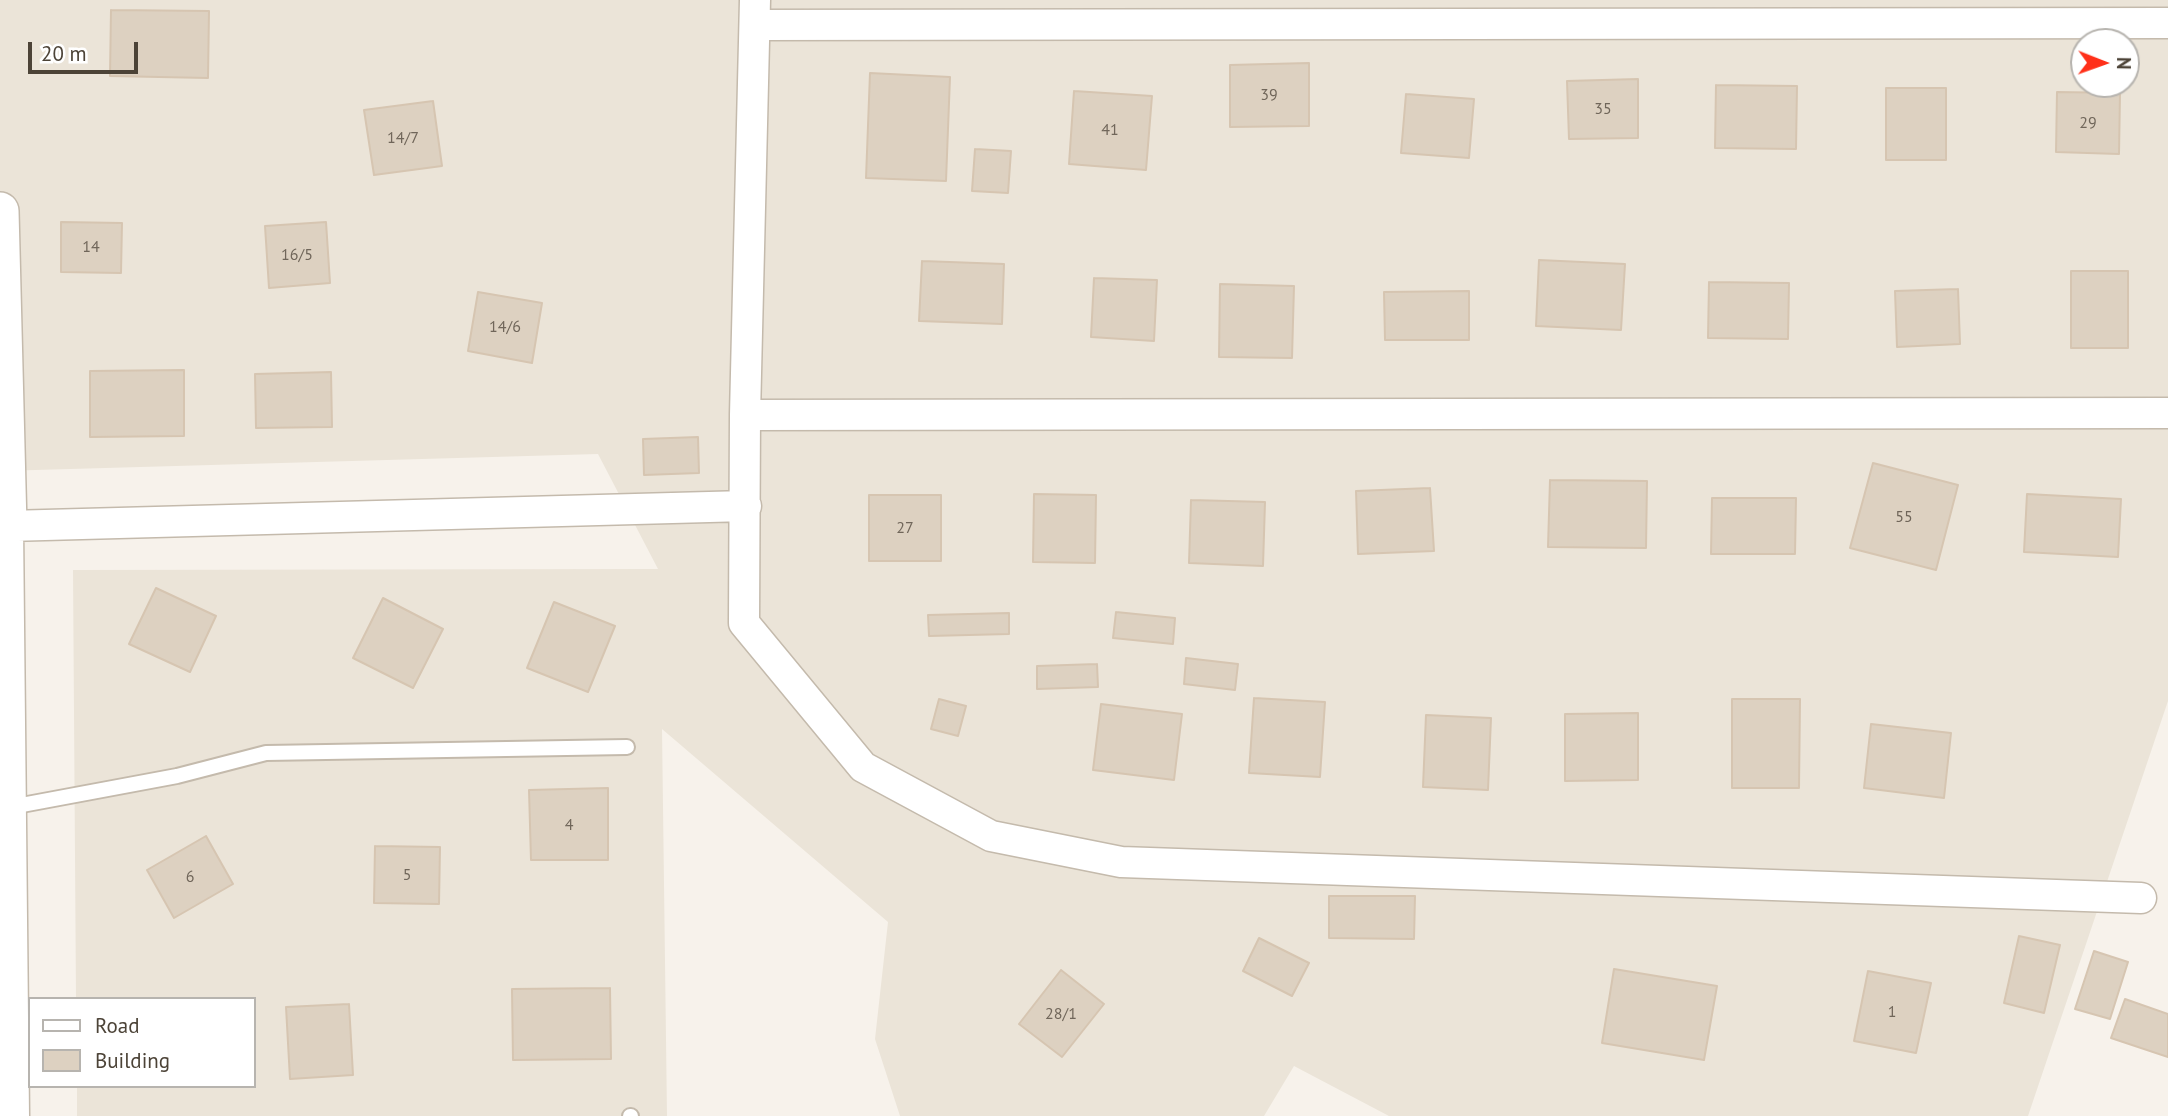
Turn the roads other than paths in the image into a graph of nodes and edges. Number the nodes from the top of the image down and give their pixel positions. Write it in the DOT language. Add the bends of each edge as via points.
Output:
graph roads {
  1 [pos="755,13"];
  2 [pos="2168,23"];
  3 [pos="0,211"];
  4 [pos="2168,414"];
  5 [pos="746,415"];
  6 [pos="746,506"];
  7 [pos="4,526"];
  8 [pos="627,747"];
  9 [pos="10,807"];
  10 [pos="2141,898"];
  11 [pos="14,1116"];
  1 -- 2 [label="street"];
  1 -- 5 [label="street"];
  3 -- 7 [label="street"];
  4 -- 5 [label="street"];
  5 -- 6 [label="street"];
  6 -- 7 [label="street"];
  6 -- 10 [label="street" via="744,623 863,767 991,836 1121,862"];
  7 -- 9 [label="street"];
  8 -- 9 [label="lane" via="266,753 177,776"];
  9 -- 11 [label="street"];
}
